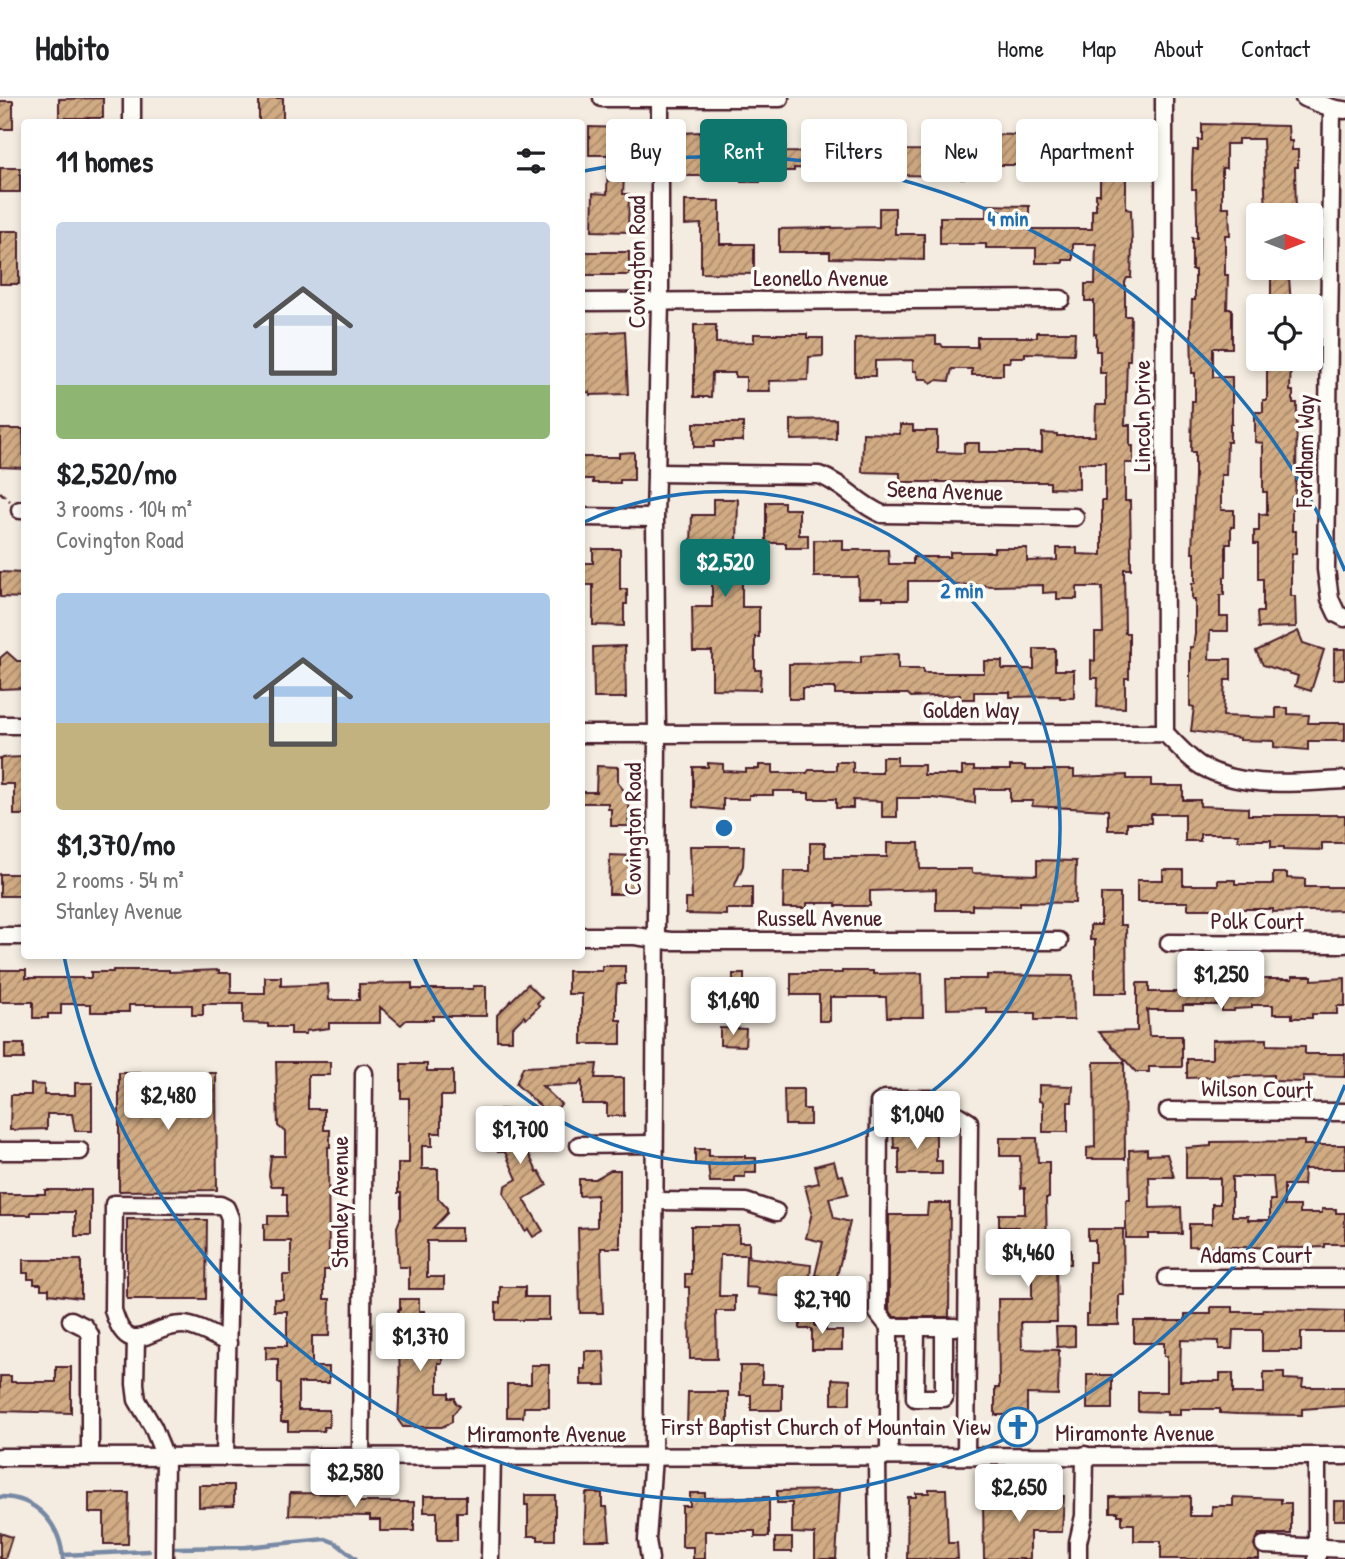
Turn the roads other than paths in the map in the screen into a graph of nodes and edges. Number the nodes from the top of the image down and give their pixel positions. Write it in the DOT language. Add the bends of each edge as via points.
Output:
graph roads {
  1 [pos="132,98"];
  2 [pos="602,98"];
  3 [pos="660,98"];
  4 [pos="780,98"];
  5 [pos="1164,98"];
  6 [pos="1304,98"];
  7 [pos="1339,110"];
  8 [pos="132,119"];
  9 [pos="1328,285"];
  10 [pos="1345,285"];
  11 [pos="1061,299"];
  12 [pos="585,302"];
  13 [pos="660,302"];
  14 [pos="1328,451"];
  15 [pos="1345,451"];
  16 [pos="656,473"];
  17 [pos="585,517"];
  18 [pos="1075,517"];
  19 [pos="655,518"];
  20 [pos="1345,618"];
  21 [pos="0,725"];
  22 [pos="21,725"];
  23 [pos="657,733"];
  24 [pos="1165,733"];
  25 [pos="585,734"];
  26 [pos="1345,780"];
  27 [pos="0,936"];
  28 [pos="21,936"];
  29 [pos="585,936"];
  30 [pos="656,939"];
  31 [pos="1059,942"];
  32 [pos="1169,943"];
  33 [pos="1345,944"];
  34 [pos="364,1073"];
  35 [pos="1168,1111"];
  36 [pos="1345,1112"];
  37 [pos="654,1144"];
  38 [pos="579,1145"];
  39 [pos="0,1151"];
  40 [pos="80,1151"];
  41 [pos="654,1201"];
  42 [pos="776,1212"];
  43 [pos="1167,1278"];
  44 [pos="1345,1278"];
  45 [pos="71,1320"];
  46 [pos="889,1327"];
  47 [pos="916,1327"];
  48 [pos="944,1327"];
  49 [pos="968,1327"];
  50 [pos="136,1339"];
  51 [pos="228,1343"];
  52 [pos="967,1455"];
  53 [pos="1085,1455"];
  54 [pos="492,1456"];
  55 [pos="1317,1456"];
  56 [pos="0,1457"];
  57 [pos="90,1457"];
  58 [pos="166,1457"];
  59 [pos="225,1457"];
  60 [pos="361,1457"];
  61 [pos="653,1457"];
  62 [pos="883,1457"];
  63 [pos="1345,1457"];
  64 [pos="1264,1545"];
  65 [pos="1345,1549"];
  66 [pos="1317,1554"];
  67 [pos="489,1558"];
  68 [pos="164,1559"];
  69 [pos="650,1559"];
  70 [pos="878,1559"];
  71 [pos="1078,1559"];
  1 -- 8 [label="street"];
  2 -- 3 [label="street"];
  3 -- 4 [label="street"];
  3 -- 13 [label="street, Covington Road"];
  5 -- 24 [label="street, Lincoln Drive"];
  6 -- 7 [label="street"];
  7 -- 9 [label="street, Fordham Way"];
  9 -- 10 [label="street"];
  9 -- 14 [label="street, Fordham Way"];
  11 -- 13 [label="street, Leonello Avenue"];
  12 -- 13 [label="street, Leonello Avenue"];
  13 -- 16 [label="street, Covington Road"];
  14 -- 15 [label="street"];
  14 -- 20 [label="street, Fordham Way" via="1325,569 1330,599 1337,614"];
  16 -- 18 [label="street, Seena Avenue" via="819,475 882,514"];
  16 -- 19 [label="street, Covington Road"];
  17 -- 19 [label="street"];
  19 -- 23 [label="street, Covington Road"];
  21 -- 22 [label="street"];
  23 -- 24 [label="street, Golden Way"];
  23 -- 25 [label="street, Golden Way"];
  23 -- 30 [label="street, Covington Road"];
  24 -- 26 [label="street" via="1200,765 1234,779 1269,783"];
  27 -- 28 [label="street"];
  29 -- 30 [label="street, Russell Avenue"];
  30 -- 31 [label="street, Russell Avenue"];
  30 -- 37 [label="street, Covington Road"];
  32 -- 33 [label="street, Polk Court"];
  34 -- 60 [label="street, Stanley Avenue"];
  35 -- 36 [label="street, Wilson Court"];
  37 -- 38 [label="street"];
  37 -- 41 [label="street, Covington Road"];
  39 -- 40 [label="street"];
  41 -- 42 [label="street" via="746,1202"];
  41 -- 61 [label="street, Covington Road"];
  43 -- 44 [label="street, Adams Court"];
  45 -- 57 [label="street" via="90,1335"];
  46 -- 47 [label="street"];
  46 -- 49 [label="street" via="878,1313 879,1103 932,1098 969,1122"];
  46 -- 62 [label="street"];
  47 -- 48 [label="street"];
  47 -- 48 [label="street" via="915,1398 944,1398"];
  48 -- 49 [label="street"];
  49 -- 52 [label="street"];
  50 -- 51 [label="street" via="186,1325"];
  50 -- 51 [label="street" via="125,1335 113,1310 114,1204 226,1208 230,1218"];
  50 -- 58 [label="street" via="137,1400"];
  51 -- 59 [label="street"];
  52 -- 53 [label="street, Miramonte Avenue"];
  52 -- 62 [label="street, Miramonte Avenue"];
  53 -- 55 [label="street, Miramonte Avenue"];
  53 -- 71 [label="street"];
  54 -- 60 [label="street, Miramonte Avenue"];
  54 -- 61 [label="street, Miramonte Avenue"];
  54 -- 67 [label="street"];
  55 -- 63 [label="street, Miramonte Avenue"];
  55 -- 66 [label="street"];
  56 -- 57 [label="street, Miramonte Avenue"];
  57 -- 58 [label="street, Miramonte Avenue"];
  58 -- 59 [label="street, Miramonte Avenue"];
  58 -- 68 [label="street"];
  59 -- 60 [label="street, Miramonte Avenue"];
  61 -- 62 [label="street, Miramonte Avenue"];
  61 -- 69 [label="street, Covington Road" via="647,1540"];
  62 -- 70 [label="street"];
  64 -- 66 [label="street"];
  65 -- 66 [label="street"];
}
